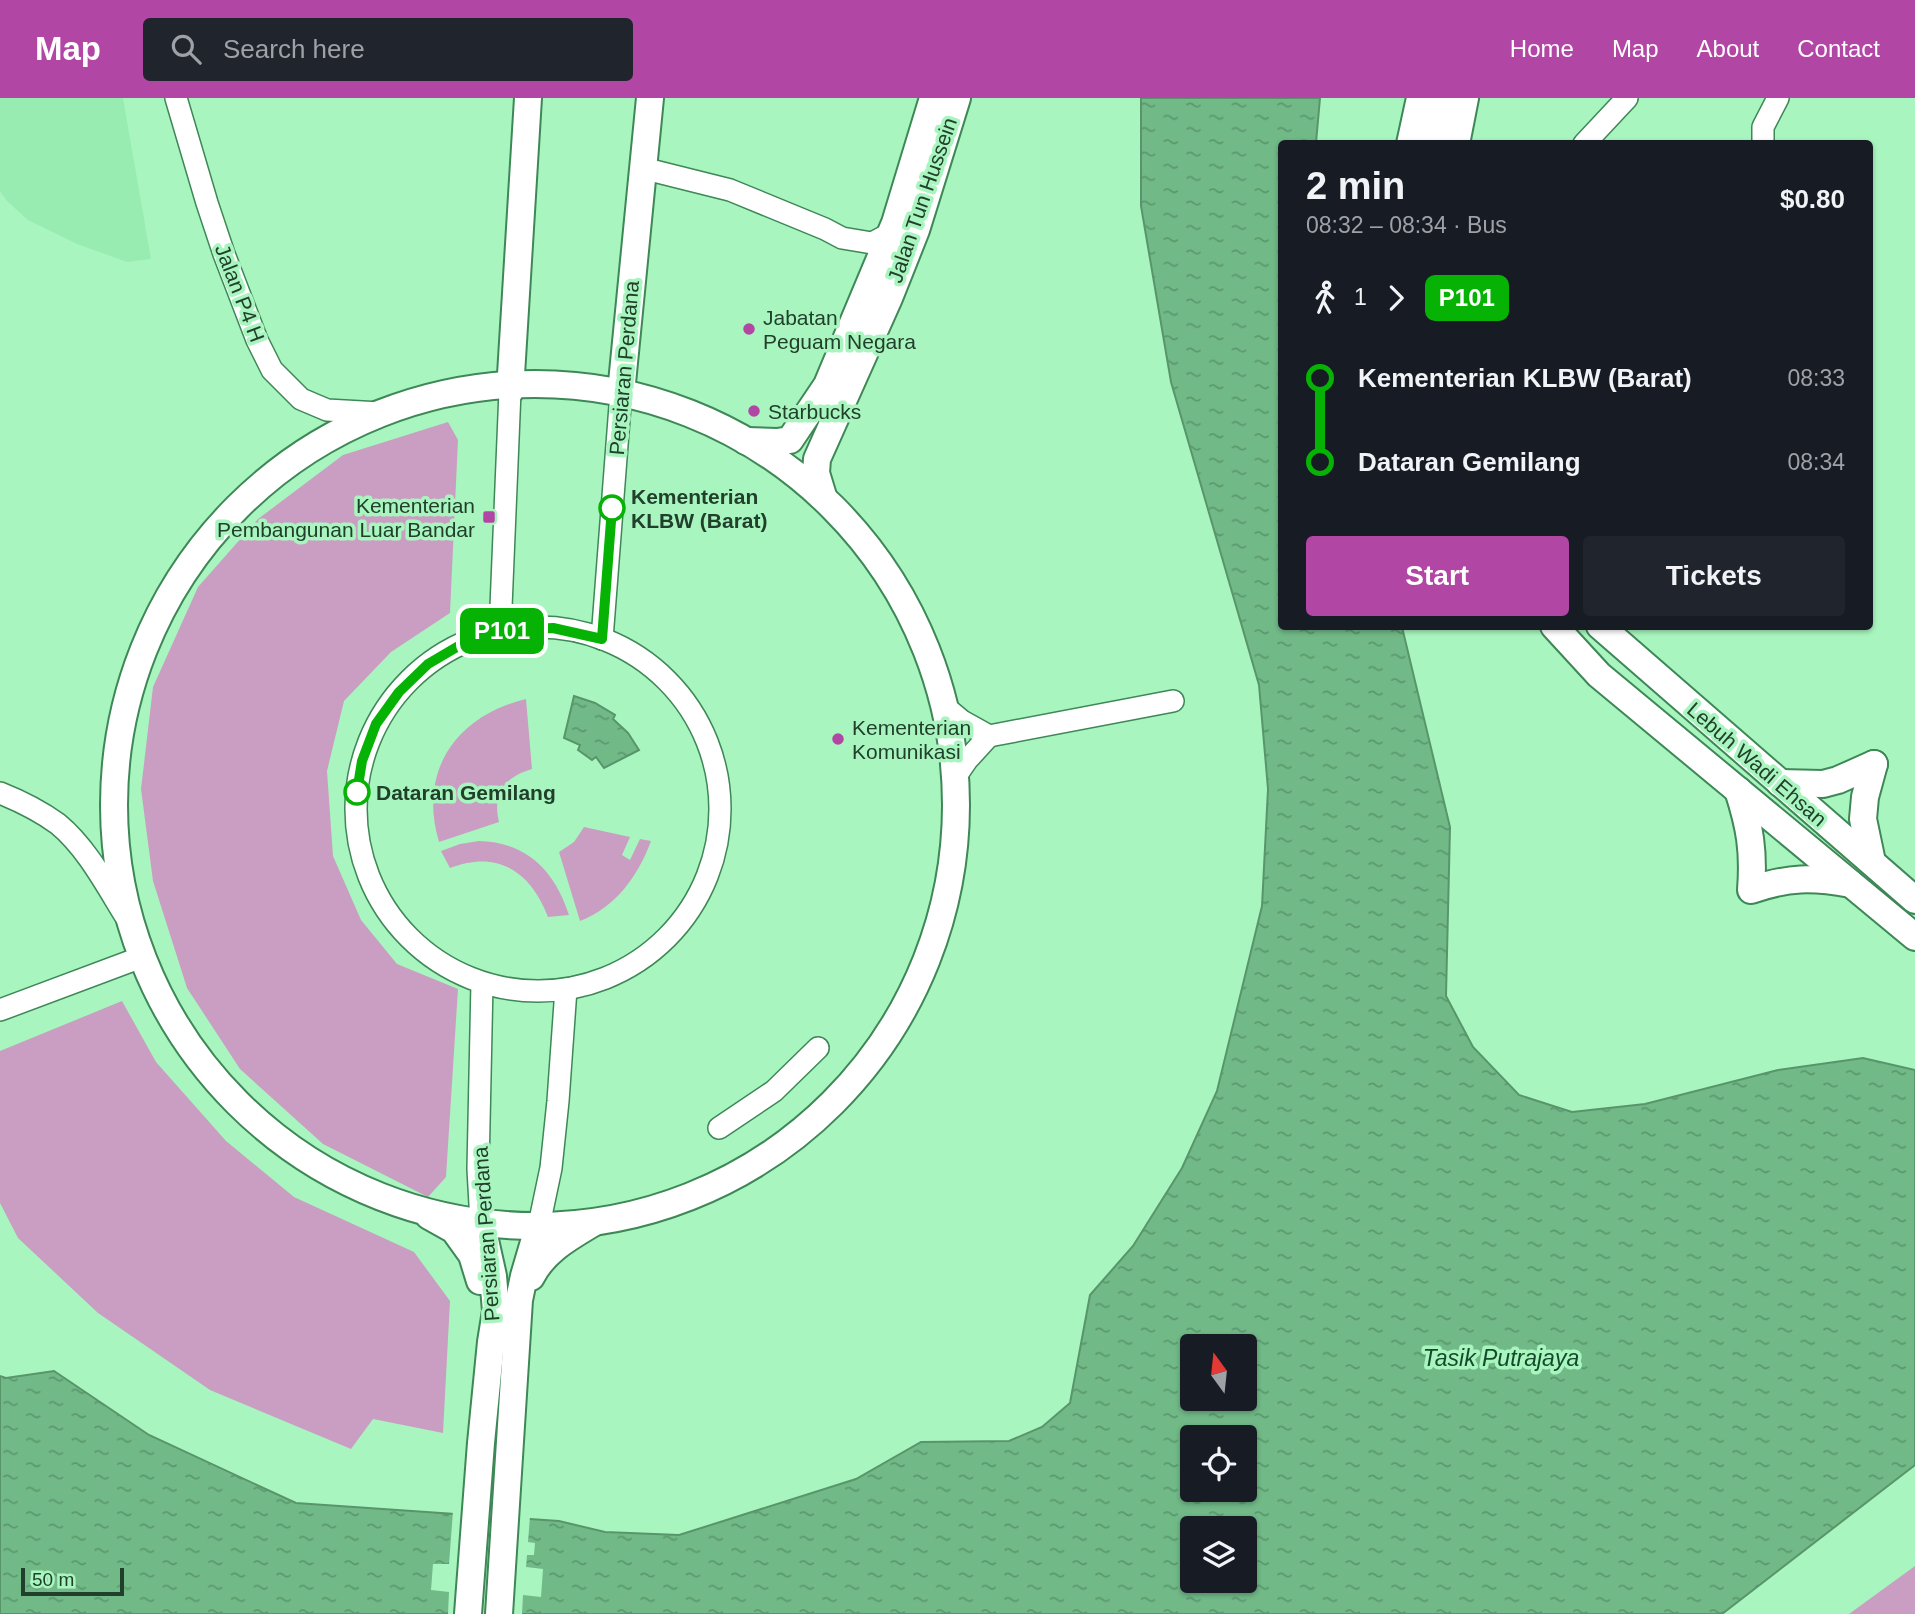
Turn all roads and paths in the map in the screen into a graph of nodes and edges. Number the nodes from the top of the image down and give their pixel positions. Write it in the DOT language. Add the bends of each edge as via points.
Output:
graph roads {
  1 [pos="176,98"];
  2 [pos="528,98"];
  3 [pos="650,98"];
  4 [pos="933,98"];
  5 [pos="957,98"];
  6 [pos="1420,98"];
  7 [pos="1628,98"];
  8 [pos="1778,98"];
  9 [pos="1456,101"];
  10 [pos="1411,140"];
  11 [pos="1433,140"];
  12 [pos="1456,140"];
  13 [pos="1588,140"];
  14 [pos="1763,140"];
  15 [pos="642,168"];
  16 [pos="891,233"];
  17 [pos="842,238"];
  18 [pos="869,284"];
  19 [pos="510,391"];
  20 [pos="621,393"];
  21 [pos="380,413"];
  22 [pos="746,441"];
  23 [pos="823,496"];
  24 [pos="1558,630"];
  25 [pos="1605,630"];
  26 [pos="500,631"];
  27 [pos="602,639"];
  28 [pos="1173,701"];
  29 [pos="944,706"];
  30 [pos="989,736"];
  31 [pos="956,776"];
  32 [pos="1780,783"];
  33 [pos="1738,790"];
  34 [pos="0,793"];
  35 [pos="1872,862"];
  36 [pos="1853,884"];
  37 [pos="1915,900"];
  38 [pos="126,917"];
  39 [pos="1915,937"];
  40 [pos="139,958"];
  41 [pos="482,983"];
  42 [pos="566,989"];
  43 [pos="0,1010"];
  44 [pos="818,1048"];
  45 [pos="719,1128"];
  46 [pos="403,1201"];
  47 [pos="597,1220"];
  48 [pos="481,1222"];
  49 [pos="539,1226"];
  50 [pos="519,1300"];
  51 [pos="491,1342"];
  52 [pos="467,1614"];
  53 [pos="499,1614"];
  1 -- 21 [label="street, Jalan P4 H" via="224,254 272,370 301,399 327,410"];
  2 -- 19 [label="main road"];
  3 -- 15 [label="main road, Persiaran Perdana"];
  4 -- 16 [label="main road, Jalan Tun Hussein"];
  5 -- 23 [label="main road, Jalan Tun Hussein" via="916,230 817,459"];
  6 -- 10 [label="main road"];
  7 -- 13 [label="street"];
  8 -- 14 [label="street" via="1763,127"];
  9 -- 11 [label="main road"];
  9 -- 12 [label="main road"];
  15 -- 17 [label="street" via="730,190"];
  15 -- 20 [label="main road, Persiaran Perdana"];
  16 -- 17 [label="street" via="872,243"];
  16 -- 18 [label="main road, Jalan Tun Hussein"];
  17 -- 18 [label="street" via="863,262"];
  18 -- 22 [label="main road, Jalan Tun Hussein" via="827,385 790,440"];
  19 -- 20 [label="main road"];
  19 -- 21 [label="main road"];
  19 -- 26 [label="street"];
  20 -- 22 [label="main road" via="668,405"];
  20 -- 27 [label="street, Persiaran Perdana"];
  21 -- 38 [label="main road" via="300,455 233,501 195,537 167,581 144,634 123,733 118,833"];
  22 -- 23 [label="main road"];
  23 -- 29 [label="main road" via="873,553 904,599"];
  24 -- 33 [label="main road, Lebuh Wadi Ehsan" via="1599,675"];
  25 -- 32 [label="main road, Lebuh Wadi Ehsan"];
  26 -- 27 [label="street" via="553,628"];
  26 -- 41 [label="street" via="462,644 428,664 399,692 376,724 362,761 355,800 358,840 368,878 387,913 435,959"];
  27 -- 42 [label="street" via="635,655 664,677 688,705 706,737 717,772 718,846 688,913 664,941 635,964 602,980"];
  28 -- 30 [label="street"];
  29 -- 30 [label="street"];
  29 -- 31 [label="main road"];
  30 -- 31 [label="street"];
  31 -- 47 [label="main road" via="956,852 944,929 911,1002 868,1071 790,1144 718,1188 658,1209"];
  32 -- 35 [label="main road, Lebuh Wadi Ehsan"];
  32 -- 35 [label="main road" via="1823,784 1874,764 1863,819"];
  33 -- 36 [label="main road, Lebuh Wadi Ehsan"];
  33 -- 36 [label="main road" via="1752,842 1751,890 1776,881 1807,878"];
  34 -- 38 [label="street" via="57,824 79,845"];
  35 -- 37 [label="main road, Lebuh Wadi Ehsan"];
  36 -- 39 [label="main road, Lebuh Wadi Ehsan"];
  38 -- 40 [label="main road"];
  40 -- 43 [label="street"];
  40 -- 46 [label="main road" via="180,1040 238,1102 311,1158"];
  41 -- 42 [label="street" via="524,991"];
  41 -- 48 [label="street, Persiaran Perdana"];
  42 -- 49 [label="street" via="551,1168"];
  44 -- 45 [label="street" via="774,1091"];
  46 -- 48 [label="main road"];
  46 -- 51 [label="main road" via="454,1230 472,1255"];
  47 -- 49 [label="main road"];
  47 -- 50 [label="main road" via="553,1248 537,1265"];
  48 -- 49 [label="main road"];
  48 -- 51 [label="main road, Persiaran Perdana" via="493,1276"];
  49 -- 50 [label="main road, Persiaran Perdana"];
  50 -- 53 [label="main road, Persiaran Perdana"];
  51 -- 52 [label="main road, Persiaran Perdana"];
}
